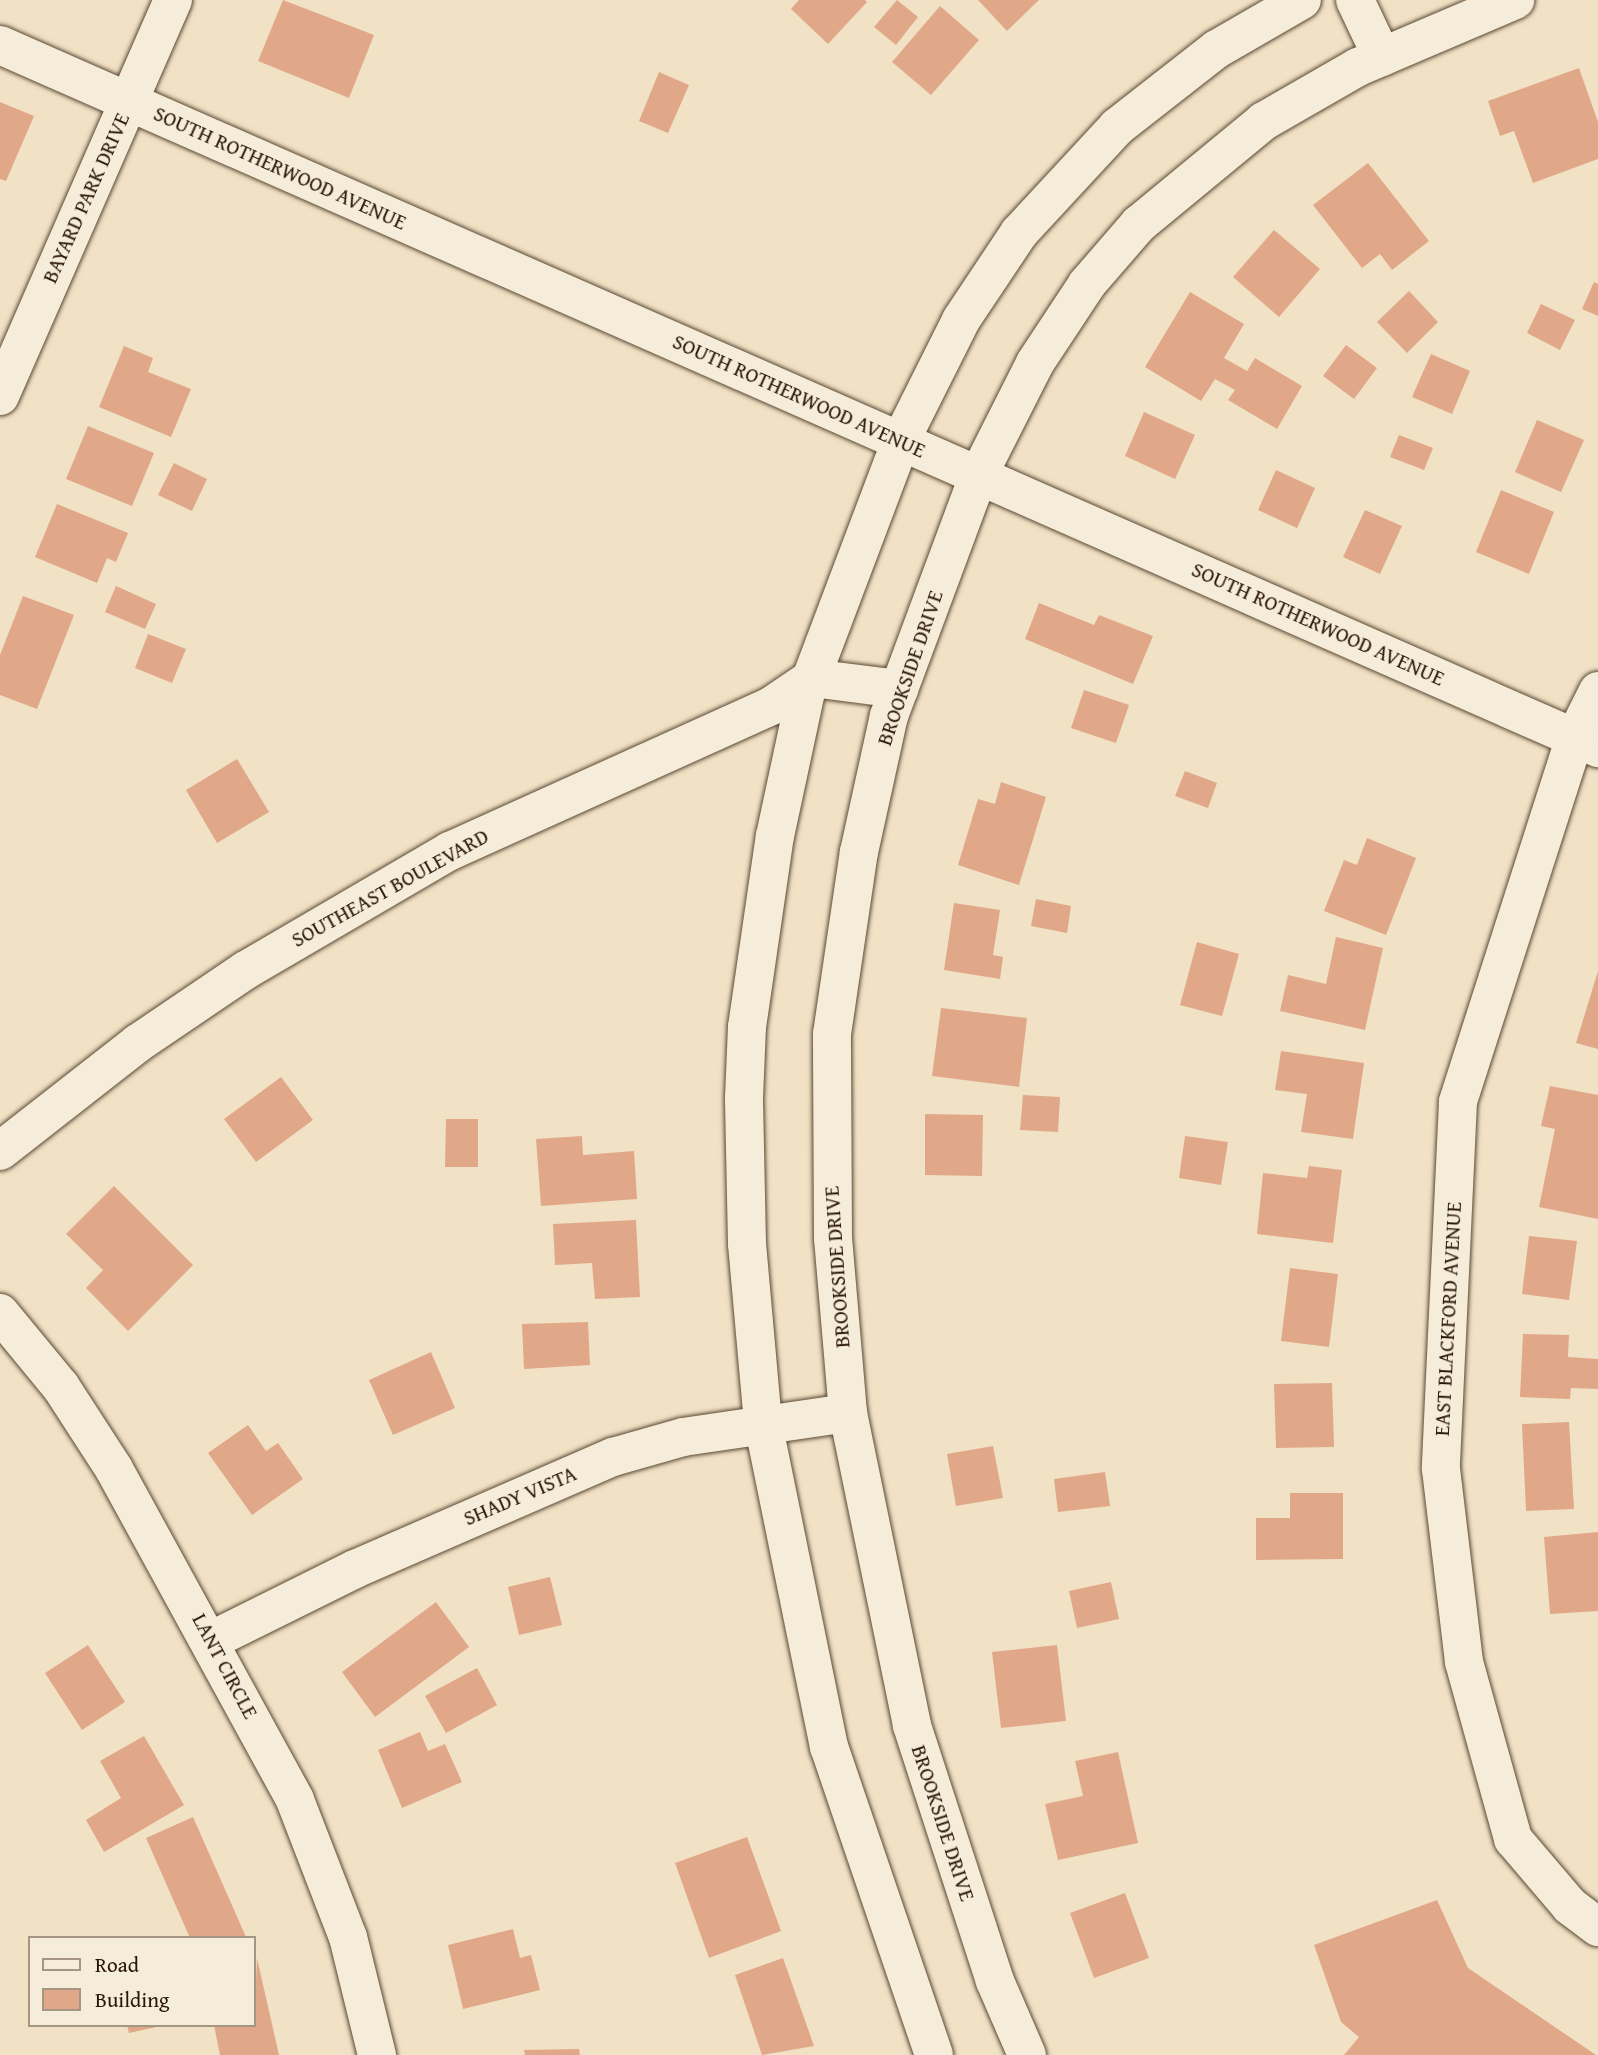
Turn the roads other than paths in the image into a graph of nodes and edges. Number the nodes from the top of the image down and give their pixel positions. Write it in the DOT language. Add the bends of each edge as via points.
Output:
graph roads {
  1 [pos="173,0"];
  2 [pos="1302,0"];
  3 [pos="1356,0"];
  4 [pos="1515,0"];
  5 [pos="0,45"];
  6 [pos="1382,57"];
  7 [pos="129,102"];
  8 [pos="8,355"];
  9 [pos="0,396"];
  10 [pos="901,440"];
  11 [pos="979,474"];
  12 [pos="812,678"];
  13 [pos="899,689"];
  14 [pos="1598,691"];
  15 [pos="1587,743"];
  16 [pos="0,1151"];
  17 [pos="0,1313"];
  18 [pos="848,1413"];
  19 [pos="763,1423"];
  20 [pos="212,1640"];
  21 [pos="1598,1927"];
  22 [pos="377,2055"];
  23 [pos="934,2055"];
  24 [pos="1027,2055"];
  1 -- 7 [label="street, BAYARD PARK DRIVE"];
  2 -- 10 [label="street" via="1166,85 1077,164 1019,233 961,320"];
  3 -- 6 [label="street"];
  4 -- 6 [label="street"];
  5 -- 7 [label="street, SOUTH ROTHERWOOD AVENUE"];
  6 -- 11 [label="street" via="1264,121 1139,224 1087,284 1035,363"];
  7 -- 8 [label="street, BAYARD PARK DRIVE"];
  7 -- 10 [label="street, SOUTH ROTHERWOOD AVENUE"];
  8 -- 9 [label="street, BAYARD PARK DRIVE"];
  10 -- 11 [label="street, SOUTH ROTHERWOOD AVENUE"];
  10 -- 12 [label="street"];
  11 -- 13 [label="street, BROOKSIDE DRIVE"];
  11 -- 15 [label="street, SOUTH ROTHERWOOD AVENUE"];
  12 -- 13 [label="street"];
  12 -- 16 [label="street, SOUTHEAST BOULEVARD" via="771,706 462,845 369,895 138,1043"];
  12 -- 19 [label="street" via="775,836 747,1027 747,1244"];
  13 -- 18 [label="street, BROOKSIDE DRIVE" via="859,852 832,1034 833,1239"];
  14 -- 15 [label="street, EAST BLACKFORD AVENUE"];
  15 -- 21 [label="street, EAST BLACKFORD AVENUE" via="1458,1102 1441,1469 1464,1662 1513,1839 1570,1906"];
  17 -- 20 [label="street, LANT CIRCLE" via="61,1387"];
  18 -- 19 [label="street, SHADY VISTA"];
  18 -- 24 [label="street, BROOKSIDE DRIVE" via="912,1726 995,1981"];
  19 -- 20 [label="street, SHADY VISTA" via="613,1457 355,1569"];
  19 -- 23 [label="street" via="829,1747"];
  20 -- 22 [label="street, LANT CIRCLE" via="322,1864 366,1997"];
}
